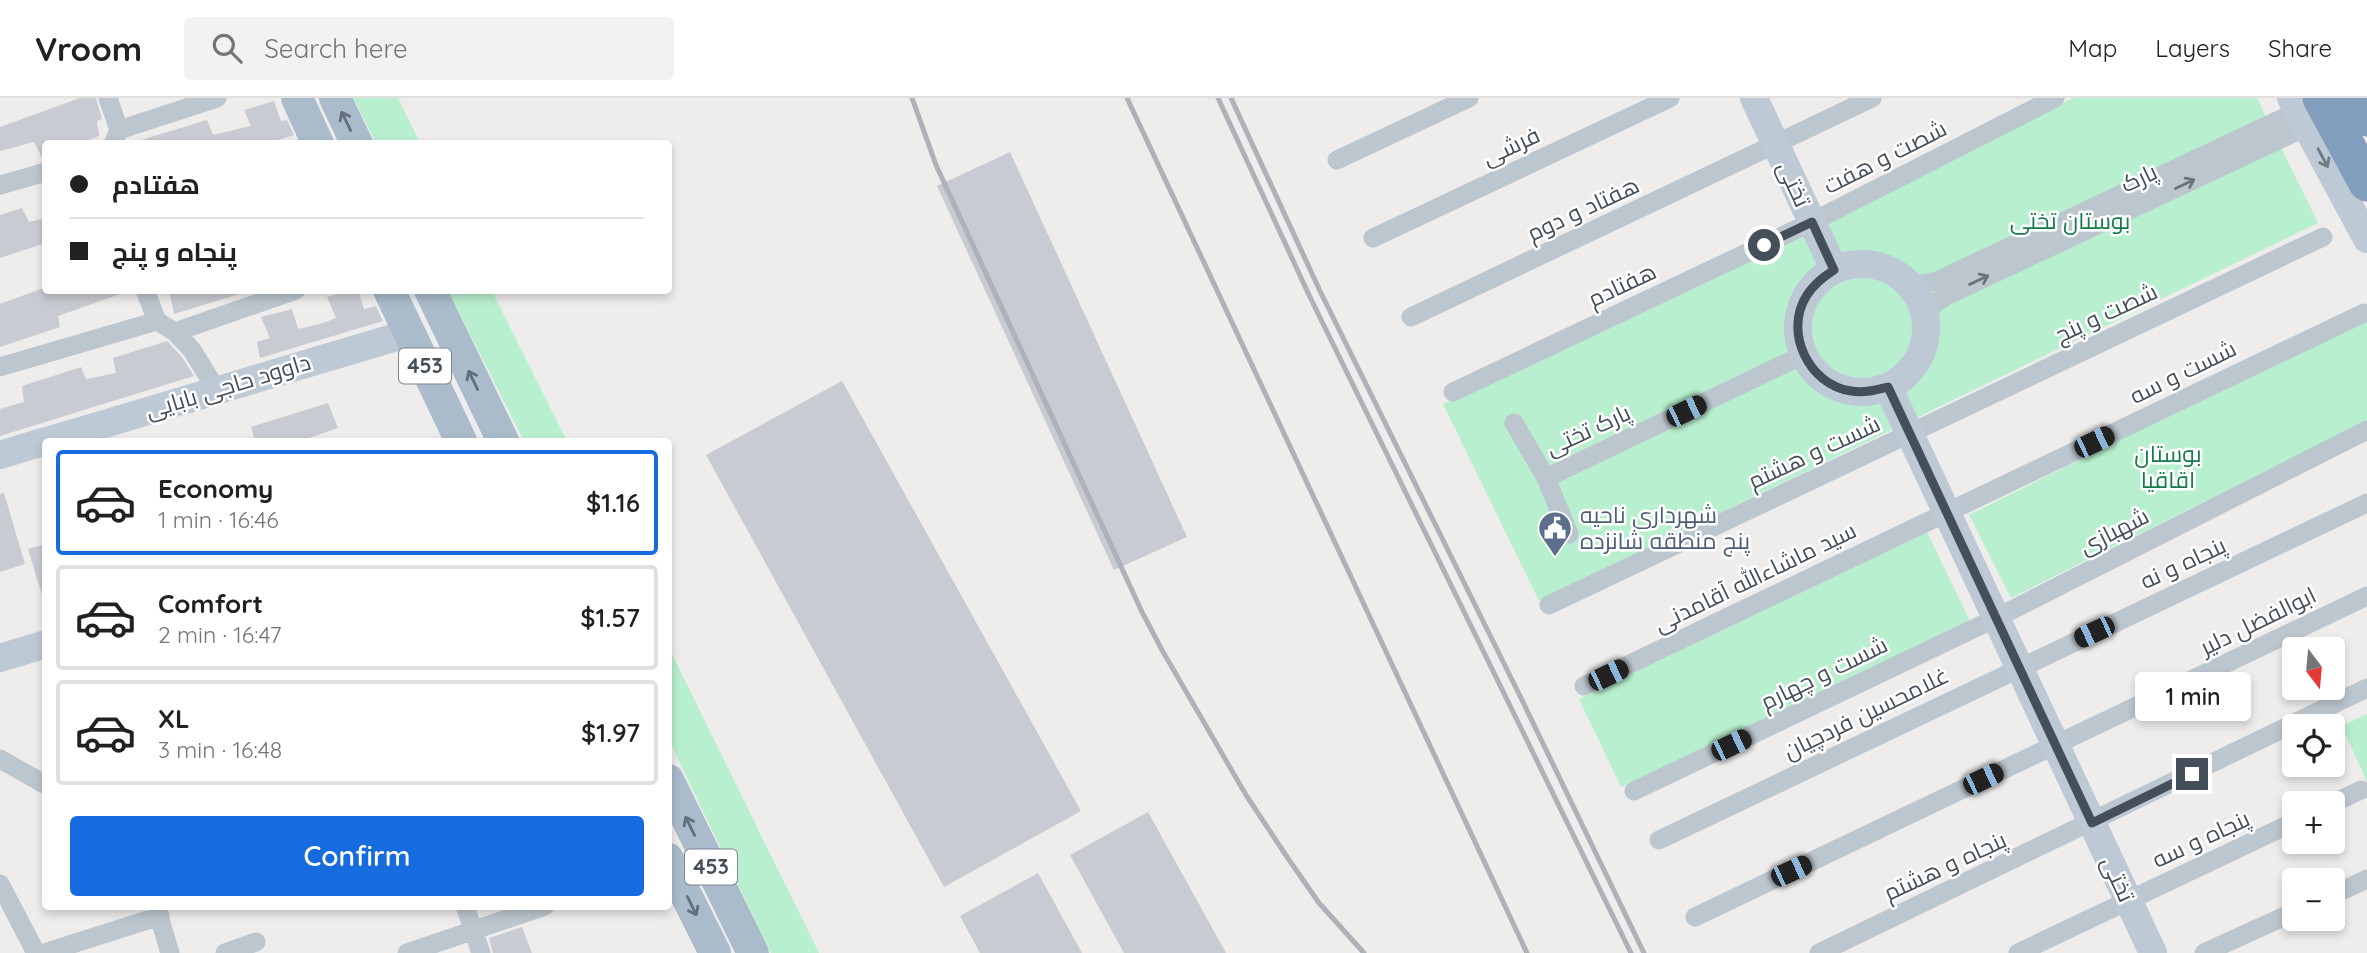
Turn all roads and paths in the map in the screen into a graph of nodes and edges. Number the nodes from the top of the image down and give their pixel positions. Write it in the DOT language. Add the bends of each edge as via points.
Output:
graph roads {
  1 [pos="108,98"];
  2 [pos="217,98"];
  3 [pos="296,98"];
  4 [pos="335,98"];
  5 [pos="1469,98"];
  6 [pos="1670,98"];
  7 [pos="1754,98"];
  8 [pos="1872,98"];
  9 [pos="2056,98"];
  10 [pos="2356,98"];
  11 [pos="2300,113"];
  12 [pos="2367,118"];
  13 [pos="116,137"];
  14 [pos="316,140"];
  15 [pos="355,140"];
  16 [pos="1775,145"];
  17 [pos="1338,160"];
  18 [pos="42,173"];
  19 [pos="2367,183"];
  20 [pos="0,185"];
  21 [pos="1812,222"];
  22 [pos="2323,237"];
  23 [pos="1373,238"];
  24 [pos="2367,239"];
  25 [pos="2011,255"];
  26 [pos="1834,270"];
  27 [pos="1910,284"];
  28 [pos="147,294"];
  29 [pos="284,294"];
  30 [pos="391,294"];
  31 [pos="432,294"];
  32 [pos="2364,313"];
  33 [pos="1411,317"];
  34 [pos="1927,320"];
  35 [pos="157,321"];
  36 [pos="175,332"];
  37 [pos="410,333"];
  38 [pos="1803,355"];
  39 [pos="0,367"];
  40 [pos="1888,387"];
  41 [pos="216,389"];
  42 [pos="1452,392"];
  43 [pos="1514,423"];
  44 [pos="2367,430"];
  45 [pos="1910,433"];
  46 [pos="56,438"];
  47 [pos="460,438"];
  48 [pos="502,438"];
  49 [pos="42,442"];
  50 [pos="0,455"];
  51 [pos="1546,478"];
  52 [pos="2367,503"];
  53 [pos="1947,512"];
  54 [pos="1569,534"];
  55 [pos="2367,596"];
  56 [pos="1549,605"];
  57 [pos="1996,618"];
  58 [pos="42,645"];
  59 [pos="0,658"];
  60 [pos="2020,667"];
  61 [pos="1584,686"];
  62 [pos="2367,688"];
  63 [pos="2056,745"];
  64 [pos="0,759"];
  65 [pos="42,783"];
  66 [pos="672,788"];
  67 [pos="2361,790"];
  68 [pos="1634,792"];
  69 [pos="2345,797"];
  70 [pos="2092,823"];
  71 [pos="2282,828"];
  72 [pos="1659,839"];
  73 [pos="672,869"];
  74 [pos="2367,879"];
  75 [pos="0,884"];
  76 [pos="2345,889"];
  77 [pos="2128,901"];
  78 [pos="466,910"];
  79 [pos="533,910"];
  80 [pos="158,911"];
  81 [pos="1695,917"];
  82 [pos="2282,917"];
  83 [pos="473,930"];
  84 [pos="256,942"];
  85 [pos="36,953"];
  86 [pos="44,953"];
  87 [pos="170,953"];
  88 [pos="225,953"];
  89 [pos="407,953"];
  90 [pos="481,953"];
  91 [pos="715,953"];
  92 [pos="752,953"];
  93 [pos="1819,953"];
  94 [pos="2018,953"];
  95 [pos="2153,953"];
  96 [pos="2204,953"];
  1 -- 13 [label="street"];
  2 -- 13 [label="street"];
  3 -- 14 [label="main road"];
  15 -- 4 [label="main road, one-way"];
  5 -- 17 [label="street"];
  6 -- 23 [label="street, فرشی"];
  7 -- 16 [label="main road, تختی"];
  8 -- 16 [label="street, هفتاد و دوم"];
  9 -- 21 [label="street, شصت و هفت"];
  10 -- 12 [label="highway"];
  11 -- 19 [label="highway"];
  11 -- 24 [label="main road, one-way"];
  11 -- 25 [label="street, پارک"];
  16 -- 21 [label="main road, تختی"];
  16 -- 33 [label="street, هفتاد و دوم"];
  18 -- 20 [label="street"];
  21 -- 26 [label="main road, تختی"];
  21 -- 42 [label="street, هفتادم"];
  22 -- 45 [label="street, شصت و پنج"];
  25 -- 27 [label="street, پارک" via="1937,281"];
  34 -- 25 [label="street, پارک, one-way" via="1933,305"];
  26 -- 27 [label="main road" via="1874,264"];
  26 -- 38 [label="main road" via="1817,281 1798,316"];
  27 -- 34 [label="main road"];
  28 -- 35 [label="street"];
  29 -- 36 [label="street"];
  30 -- 37 [label="main road, 453"];
  48 -- 31 [label="main road, 453, one-way"];
  32 -- 53 [label="street, شست و سه"];
  34 -- 40 [label="main road" via="1919,359 1906,376"];
  35 -- 36 [label="street"];
  35 -- 39 [label="street"];
  36 -- 41 [label="street"];
  37 -- 41 [label="main road, داوود حاجی بابایی"];
  37 -- 47 [label="main road, 453"];
  38 -- 40 [label="main road" via="1814,372 1830,384 1849,391"];
  38 -- 51 [label="street, پارک تختی"];
  40 -- 45 [label="main road, تختی"];
  41 -- 46 [label="main road, داوود حاجی بابایی"];
  43 -- 51 [label="street"];
  44 -- 57 [label="street, شهبازی"];
  45 -- 53 [label="main road, تختی"];
  45 -- 56 [label="street, شست و هشتم"];
  49 -- 50 [label="main road, داوود حاجی بابایی"];
  51 -- 54 [label="street"];
  52 -- 60 [label="street, پنجاه و نه"];
  53 -- 57 [label="main road, تختی"];
  53 -- 61 [label="street, سید ماشاءالله آقامدنی"];
  55 -- 63 [label="street, ابوالفضل دلیر"];
  57 -- 60 [label="main road, تختی"];
  57 -- 68 [label="street, شست و چهارم"];
  58 -- 59 [label="main road"];
  60 -- 63 [label="main road, تختی"];
  60 -- 72 [label="street, غلامحسین فردچیان"];
  62 -- 70 [label="street, پنجاه و هشتم"];
  63 -- 70 [label="main road, تختی"];
  63 -- 81 [label="street, ابوالفضل دلیر"];
  64 -- 65 [label="street"];
  92 -- 66 [label="main road, 453, one-way"];
  67 -- 69 [label="street"];
  70 -- 77 [label="main road, تختی"];
  70 -- 93 [label="street, پنجاه و هشتم"];
  71 -- 77 [label="street, پنجاه و سه"];
  73 -- 91 [label="main road, 453, one-way"];
  74 -- 76 [label="street"];
  75 -- 85 [label="street"];
  77 -- 94 [label="street, پنجاه و سه"];
  77 -- 95 [label="main road, تختی"];
  78 -- 83 [label="street"];
  79 -- 83 [label="street"];
  80 -- 86 [label="street"];
  80 -- 87 [label="street"];
  82 -- 96 [label="street"];
  83 -- 89 [label="street"];
  83 -- 90 [label="street"];
  84 -- 88 [label="street"];
}
